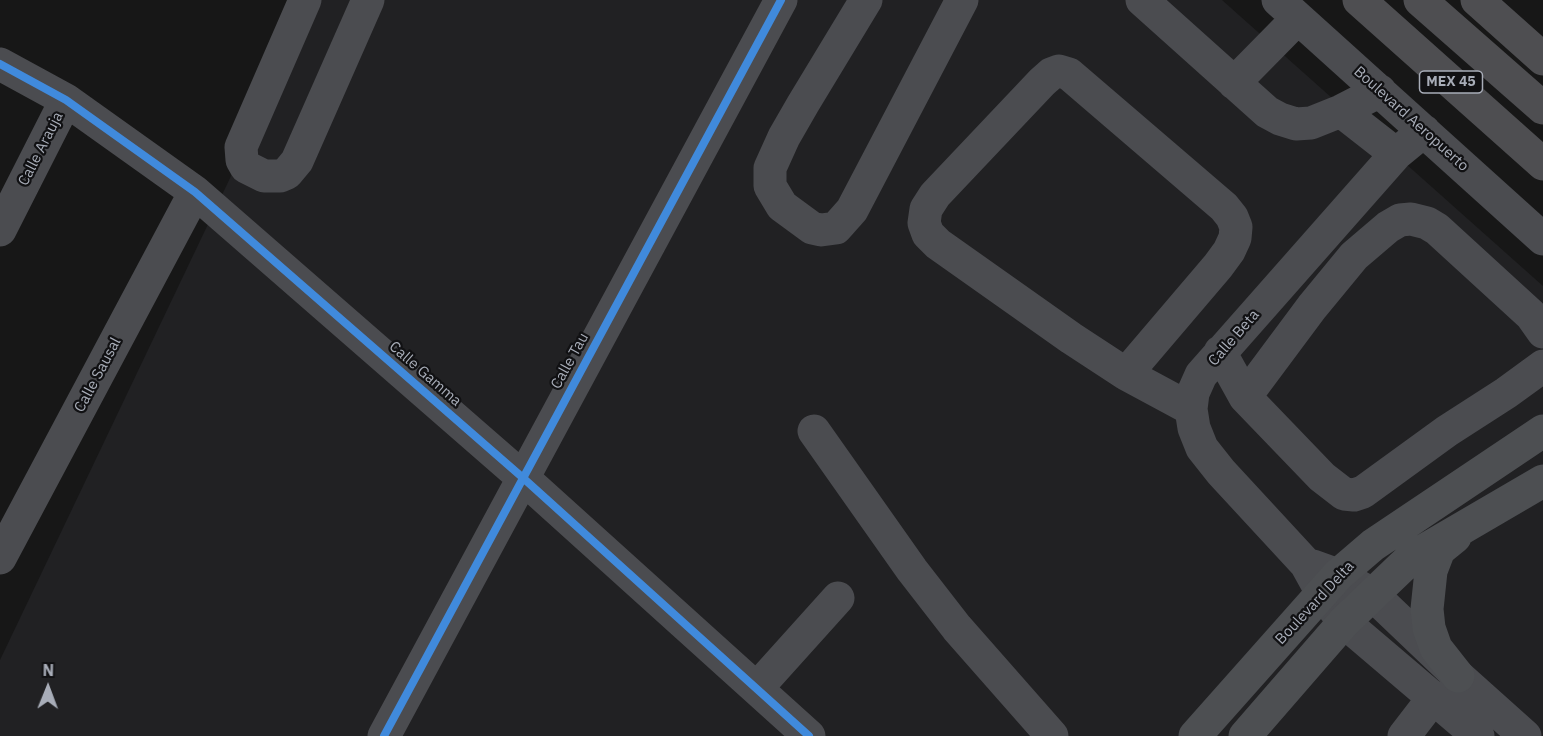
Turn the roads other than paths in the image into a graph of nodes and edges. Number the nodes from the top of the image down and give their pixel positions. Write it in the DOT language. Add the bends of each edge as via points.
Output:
graph roads {
  1 [pos="305,0"];
  2 [pos="368,0"];
  3 [pos="781,0"];
  4 [pos="866,0"];
  5 [pos="962,0"];
  6 [pos="1142,0"];
  7 [pos="1359,0"];
  8 [pos="1420,0"];
  9 [pos="1477,0"];
  10 [pos="1288,9"];
  11 [pos="1543,58"];
  12 [pos="0,64"];
  13 [pos="1234,83"];
  14 [pos="1380,91"];
  15 [pos="66,100"];
  16 [pos="1543,108"];
  17 [pos="1341,111"];
  18 [pos="1424,131"];
  19 [pos="1396,154"];
  20 [pos="1543,164"];
  21 [pos="195,192"];
  22 [pos="0,230"];
  23 [pos="1543,239"];
  24 [pos="1543,332"];
  25 [pos="1220,352"];
  26 [pos="1543,366"];
  27 [pos="1126,374"];
  28 [pos="1245,397"];
  29 [pos="1191,409"];
  30 [pos="814,431"];
  31 [pos="1543,431"];
  32 [pos="522,477"];
  33 [pos="1543,481"];
  34 [pos="1472,523"];
  35 [pos="0,558"];
  36 [pos="1330,584"];
  37 [pos="1372,594"];
  38 [pos="838,598"];
  39 [pos="1344,622"];
  40 [pos="1446,686"];
  41 [pos="757,688"];
  42 [pos="1258,731"];
  43 [pos="384,736"];
  44 [pos="809,736"];
  45 [pos="1052,736"];
  46 [pos="1195,736"];
  47 [pos="1404,736"];
  48 [pos="1478,736"];
  49 [pos="1525,736"];
  1 -- 2 [label="street" via="241,147 246,167 264,176 287,173 297,161"];
  3 -- 32 [label="street, Calle Tau"];
  4 -- 5 [label="street" via="788,129 770,168 770,186 782,206 812,228 821,230 836,228 852,210"];
  6 -- 13 [label="street"];
  7 -- 20 [label="highway, MEX 45"];
  8 -- 16 [label="highway"];
  9 -- 11 [label="highway"];
  10 -- 13 [label="street"];
  10 -- 14 [label="street, Boulevard Aeropuerto"];
  12 -- 15 [label="street, Calle Gamma"];
  13 -- 17 [label="street" via="1267,112 1296,124 1311,123"];
  14 -- 17 [label="street"];
  14 -- 18 [label="street, Boulevard Aeropuerto"];
  15 -- 21 [label="street, Calle Gamma"];
  15 -- 22 [label="street, Calle Arauja"];
  17 -- 19 [label="street"];
  18 -- 19 [label="street, Calle Beta"];
  18 -- 23 [label="street, Boulevard Aeropuerto"];
  19 -- 25 [label="street, Calle Beta"];
  21 -- 32 [label="street, Calle Gamma"];
  21 -- 35 [label="street, Calle Sausal"];
  24 -- 28 [label="street" via="1531,315 1442,233 1427,223 1401,220 1354,256"];
  25 -- 28 [label="street"];
  25 -- 29 [label="street, Calle Beta" via="1200,375"];
  26 -- 28 [label="street" via="1354,495 1344,494 1322,477"];
  27 -- 27 [label="street" via="1218,267 1235,238 1236,227 1224,207 1069,74 1059,71 1042,82 935,195 926,208 924,223 938,244"];
  27 -- 29 [label="street"];
  29 -- 36 [label="street, Calle Beta" via="1202,448 1306,564"];
  30 -- 45 [label="street" via="957,628"];
  31 -- 36 [label="main road, Boulevard Delta" via="1373,545"];
  32 -- 41 [label="street, Calle Gamma"];
  32 -- 43 [label="street, Calle Tau"];
  33 -- 34 [label="main road"];
  34 -- 37 [label="main road" via="1411,558"];
  34 -- 40 [label="main road" via="1439,550 1427,592 1429,628"];
  36 -- 37 [label="street, Calle Beta"];
  36 -- 39 [label="street, Calle Beta"];
  36 -- 46 [label="main road, Boulevard Delta"];
  37 -- 39 [label="main road"];
  37 -- 40 [label="street, Calle Beta"];
  38 -- 41 [label="street"];
  39 -- 40 [label="street, Calle Beta"];
  39 -- 42 [label="main road"];
  40 -- 47 [label="street"];
  40 -- 48 [label="street, Calle Beta"];
  40 -- 49 [label="street, Calle Beta"];
  41 -- 44 [label="street, Calle Gamma"];
}
